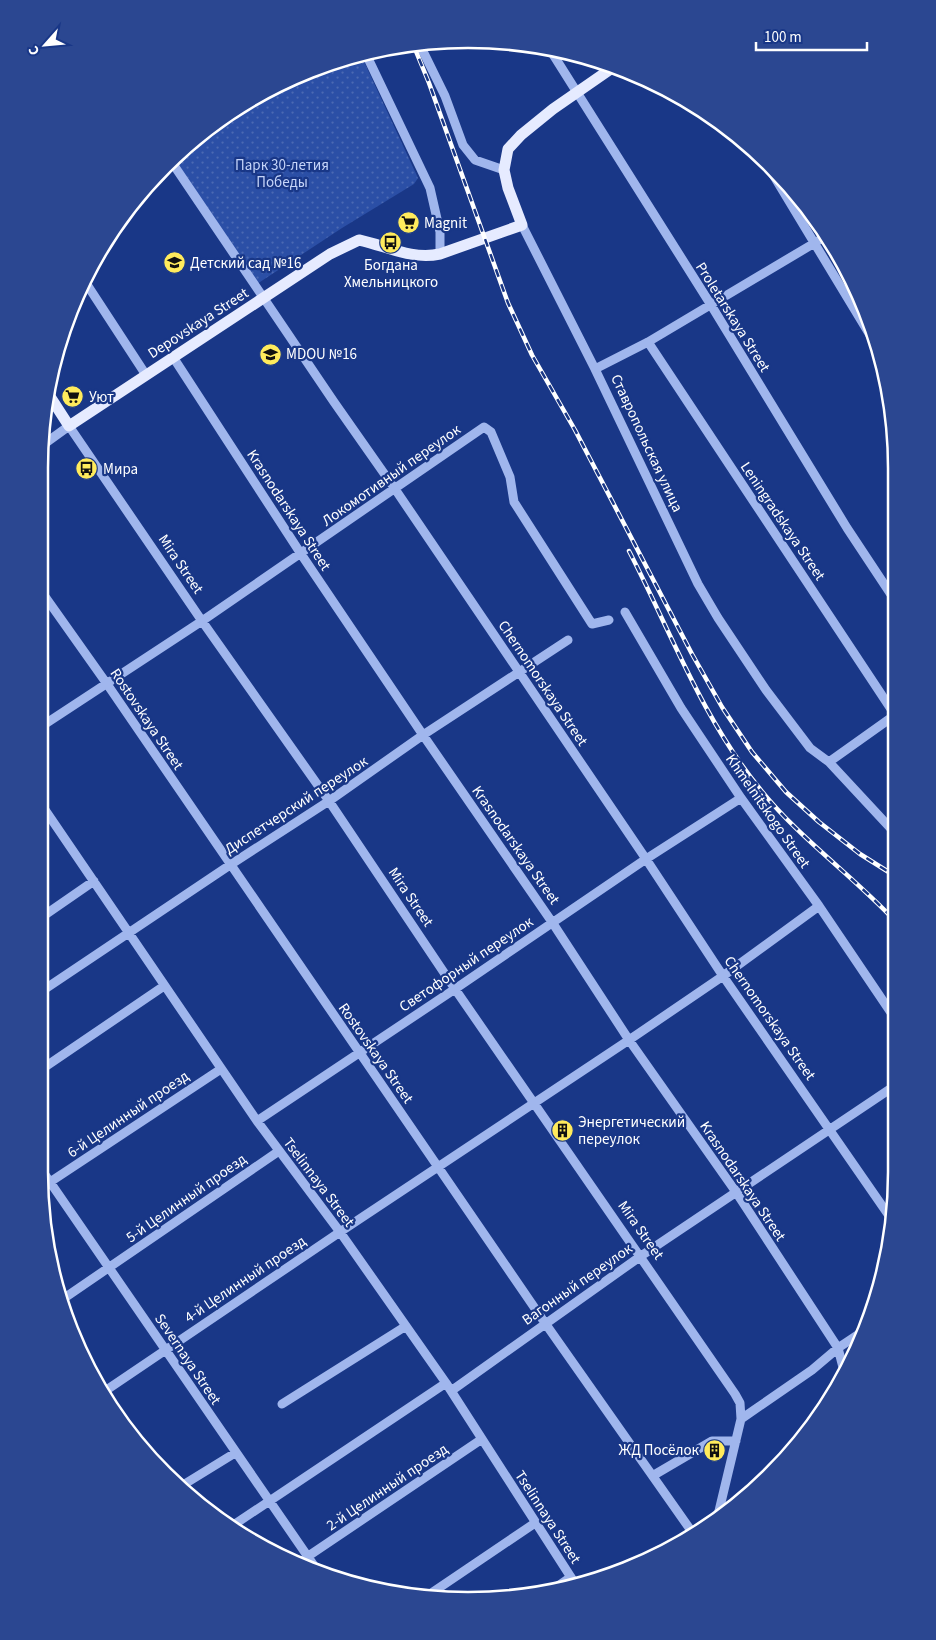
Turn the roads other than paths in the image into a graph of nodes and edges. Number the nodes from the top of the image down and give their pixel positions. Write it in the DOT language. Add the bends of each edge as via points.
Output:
graph roads {
  1 [pos="422,50"];
  2 [pos="555,57"];
  3 [pos="369,60"];
  4 [pos="607,71"];
  5 [pos="576,92"];
  6 [pos="175,167"];
  7 [pos="504,170"];
  8 [pos="781,188"];
  9 [pos="522,225"];
  10 [pos="821,239"];
  11 [pos="814,243"];
  12 [pos="440,254"];
  13 [pos="89,287"];
  14 [pos="263,298"];
  15 [pos="711,305"];
  16 [pos="861,321"];
  17 [pos="648,342"];
  18 [pos="173,357"];
  19 [pos="595,369"];
  20 [pos="146,376"];
  21 [pos="53,401"];
  22 [pos="69,426"];
  23 [pos="48,441"];
  24 [pos="395,489"];
  25 [pos="301,554"];
  26 [pos="888,590"];
  27 [pos="48,599"];
  28 [pos="625,612"];
  29 [pos="609,620"];
  30 [pos="202,621"];
  31 [pos="568,640"];
  32 [pos="518,672"];
  33 [pos="107,684"];
  34 [pos="888,704"];
  35 [pos="888,720"];
  36 [pos="48,722"];
  37 [pos="423,735"];
  38 [pos="829,762"];
  39 [pos="741,798"];
  40 [pos="329,801"];
  41 [pos="48,814"];
  42 [pos="888,826"];
  43 [pos="646,859"];
  44 [pos="230,864"];
  45 [pos="94,881"];
  46 [pos="819,906"];
  47 [pos="48,913"];
  48 [pos="552,922"];
  49 [pos="128,933"];
  50 [pos="724,976"];
  51 [pos="164,986"];
  52 [pos="48,987"];
  53 [pos="455,989"];
  54 [pos="888,1008"];
  55 [pos="629,1040"];
  56 [pos="359,1053"];
  57 [pos="48,1064"];
  58 [pos="221,1069"];
  59 [pos="888,1090"];
  60 [pos="533,1103"];
  61 [pos="257,1121"];
  62 [pos="830,1129"];
  63 [pos="279,1151"];
  64 [pos="438,1166"];
  65 [pos="48,1180"];
  66 [pos="50,1183"];
  67 [pos="736,1192"];
  68 [pos="887,1212"];
  69 [pos="340,1232"];
  70 [pos="641,1256"];
  71 [pos="109,1268"];
  72 [pos="67,1296"];
  73 [pos="545,1323"];
  74 [pos="406,1326"];
  75 [pos="854,1337"];
  76 [pos="838,1348"];
  77 [pos="166,1350"];
  78 [pos="842,1364"];
  79 [pos="448,1387"];
  80 [pos="108,1389"];
  81 [pos="282,1404"];
  82 [pos="741,1418"];
  83 [pos="482,1439"];
  84 [pos="736,1441"];
  85 [pos="235,1453"];
  86 [pos="654,1475"];
  87 [pos="187,1484"];
  88 [pos="269,1502"];
  89 [pos="719,1510"];
  90 [pos="236,1523"];
  91 [pos="535,1523"];
  92 [pos="690,1529"];
  93 [pos="305,1559"];
  94 [pos="572,1580"];
  95 [pos="434,1591"];
  1 -- 7 [label="street" via="445,96 463,145 475,160"];
  2 -- 5 [label="street, Proletarskaya Street"];
  3 -- 12 [label="street" via="430,188 440,232"];
  4 -- 5 [label="main road"];
  5 -- 7 [label="main road" via="508,149"];
  5 -- 15 [label="street, Proletarskaya Street"];
  6 -- 14 [label="street, Chernomorskaya Street"];
  7 -- 9 [label="main road, Ставропольская улица"];
  8 -- 11 [label="street"];
  9 -- 12 [label="main road, Depovskaya Street"];
  9 -- 19 [label="street, Ставропольская улица"];
  10 -- 11 [label="street"];
  11 -- 15 [label="street"];
  11 -- 16 [label="street"];
  12 -- 14 [label="main road, Depovskaya Street" via="414,256 359,240 330,254"];
  13 -- 20 [label="street"];
  14 -- 18 [label="main road, Depovskaya Street"];
  14 -- 24 [label="street, Chernomorskaya Street"];
  15 -- 17 [label="street"];
  15 -- 26 [label="street, Proletarskaya Street"];
  17 -- 19 [label="street"];
  17 -- 34 [label="street, Leningradskaya Street"];
  18 -- 20 [label="main road, Depovskaya Street"];
  18 -- 25 [label="street, Krasnodarskaya Street"];
  19 -- 38 [label="street, Ставропольская улица" via="713,610 766,690 810,748"];
  20 -- 22 [label="main road, Depovskaya Street"];
  21 -- 22 [label="main road, Mira Street"];
  22 -- 23 [label="street, Depovskaya Street"];
  22 -- 30 [label="street, Mira Street"];
  24 -- 25 [label="street, Локомотивный переулок"];
  24 -- 29 [label="street, Локомотивный переулок" via="484,426 491,432 510,477 514,502 592,624"];
  24 -- 32 [label="street, Chernomorskaya Street"];
  25 -- 30 [label="street, Локомотивный переулок"];
  25 -- 37 [label="street, Krasnodarskaya Street"];
  27 -- 33 [label="street, Rostovskaya Street"];
  28 -- 39 [label="street, Khmelnitskogo Street" via="681,708"];
  30 -- 33 [label="street, Локомотивный переулок"];
  30 -- 40 [label="street, Mira Street"];
  31 -- 32 [label="street, Диспетчерский переулок"];
  32 -- 37 [label="street, Диспетчерский переулок"];
  32 -- 43 [label="street, Chernomorskaya Street"];
  33 -- 36 [label="street, Локомотивный переулок"];
  33 -- 44 [label="street, Rostovskaya Street"];
  35 -- 38 [label="street"];
  37 -- 40 [label="street, Диспетчерский переулок"];
  37 -- 48 [label="street, Krasnodarskaya Street"];
  38 -- 42 [label="street, Ставропольская улица"];
  39 -- 43 [label="street, Светофорный переулок"];
  39 -- 46 [label="street, Khmelnitskogo Street"];
  40 -- 44 [label="street, Диспетчерский переулок"];
  40 -- 53 [label="street, Mira Street"];
  41 -- 45 [label="street, Tselinnaya Street"];
  43 -- 48 [label="street, Светофорный переулок"];
  43 -- 50 [label="street, Chernomorskaya Street"];
  44 -- 49 [label="street, Диспетчерский переулок"];
  44 -- 56 [label="street, Rostovskaya Street"];
  45 -- 47 [label="street"];
  45 -- 49 [label="street, Tselinnaya Street"];
  46 -- 50 [label="street"];
  46 -- 54 [label="street, Khmelnitskogo Street"];
  48 -- 53 [label="street, Светофорный переулок"];
  48 -- 55 [label="street, Krasnodarskaya Street"];
  49 -- 51 [label="street, Tselinnaya Street"];
  49 -- 52 [label="street, Диспетчерский переулок"];
  50 -- 55 [label="street"];
  50 -- 62 [label="street, Chernomorskaya Street"];
  51 -- 57 [label="street"];
  51 -- 58 [label="street, Tselinnaya Street"];
  53 -- 56 [label="street, Светофорный переулок"];
  53 -- 60 [label="street, Mira Street"];
  55 -- 60 [label="street"];
  55 -- 67 [label="street, Krasnodarskaya Street"];
  56 -- 61 [label="street, Светофорный переулок"];
  56 -- 64 [label="street, Rostovskaya Street"];
  58 -- 61 [label="street, Tselinnaya Street"];
  58 -- 66 [label="street, 6-й Целинный проезд"];
  59 -- 62 [label="street, Вагонный переулок"];
  60 -- 64 [label="street"];
  60 -- 70 [label="street, Mira Street"];
  61 -- 63 [label="street, Tselinnaya Street"];
  62 -- 67 [label="street, Вагонный переулок"];
  62 -- 68 [label="street, Chernomorskaya Street"];
  63 -- 69 [label="street, Tselinnaya Street"];
  63 -- 71 [label="street, 5-й Целинный проезд"];
  64 -- 69 [label="street"];
  64 -- 73 [label="street, Rostovskaya Street"];
  65 -- 66 [label="street, Severnaya Street"];
  66 -- 71 [label="street, Severnaya Street"];
  67 -- 70 [label="street, Вагонный переулок"];
  67 -- 76 [label="street, Krasnodarskaya Street"];
  69 -- 74 [label="street, Tselinnaya Street"];
  69 -- 77 [label="street, 4-й Целинный проезд"];
  70 -- 73 [label="street, Вагонный переулок"];
  70 -- 82 [label="street, Mira Street" via="735,1394 740,1403"];
  71 -- 72 [label="street, 5-й Целинный проезд"];
  71 -- 77 [label="street, Severnaya Street"];
  73 -- 79 [label="street, Вагонный переулок"];
  73 -- 86 [label="street, Rostovskaya Street"];
  74 -- 79 [label="street, Tselinnaya Street"];
  74 -- 81 [label="street"];
  75 -- 76 [label="street"];
  76 -- 78 [label="street, Krasnodarskaya Street"];
  76 -- 82 [label="street" via="812,1370"];
  77 -- 80 [label="street, 4-й Целинный проезд"];
  77 -- 85 [label="street, Severnaya Street"];
  79 -- 83 [label="street, Tselinnaya Street"];
  79 -- 88 [label="street, Вагонный переулок"];
  82 -- 84 [label="street"];
  83 -- 91 [label="street, Tselinnaya Street"];
  83 -- 93 [label="street, 2-й Целинный проезд"];
  84 -- 86 [label="street" via="712,1441"];
  84 -- 89 [label="street"];
  85 -- 87 [label="street"];
  85 -- 88 [label="street, Severnaya Street"];
  86 -- 92 [label="street, Rostovskaya Street"];
  88 -- 90 [label="street, Вагонный переулок"];
  88 -- 93 [label="street, Severnaya Street"];
  91 -- 94 [label="street, Tselinnaya Street"];
  91 -- 95 [label="street"];
}
